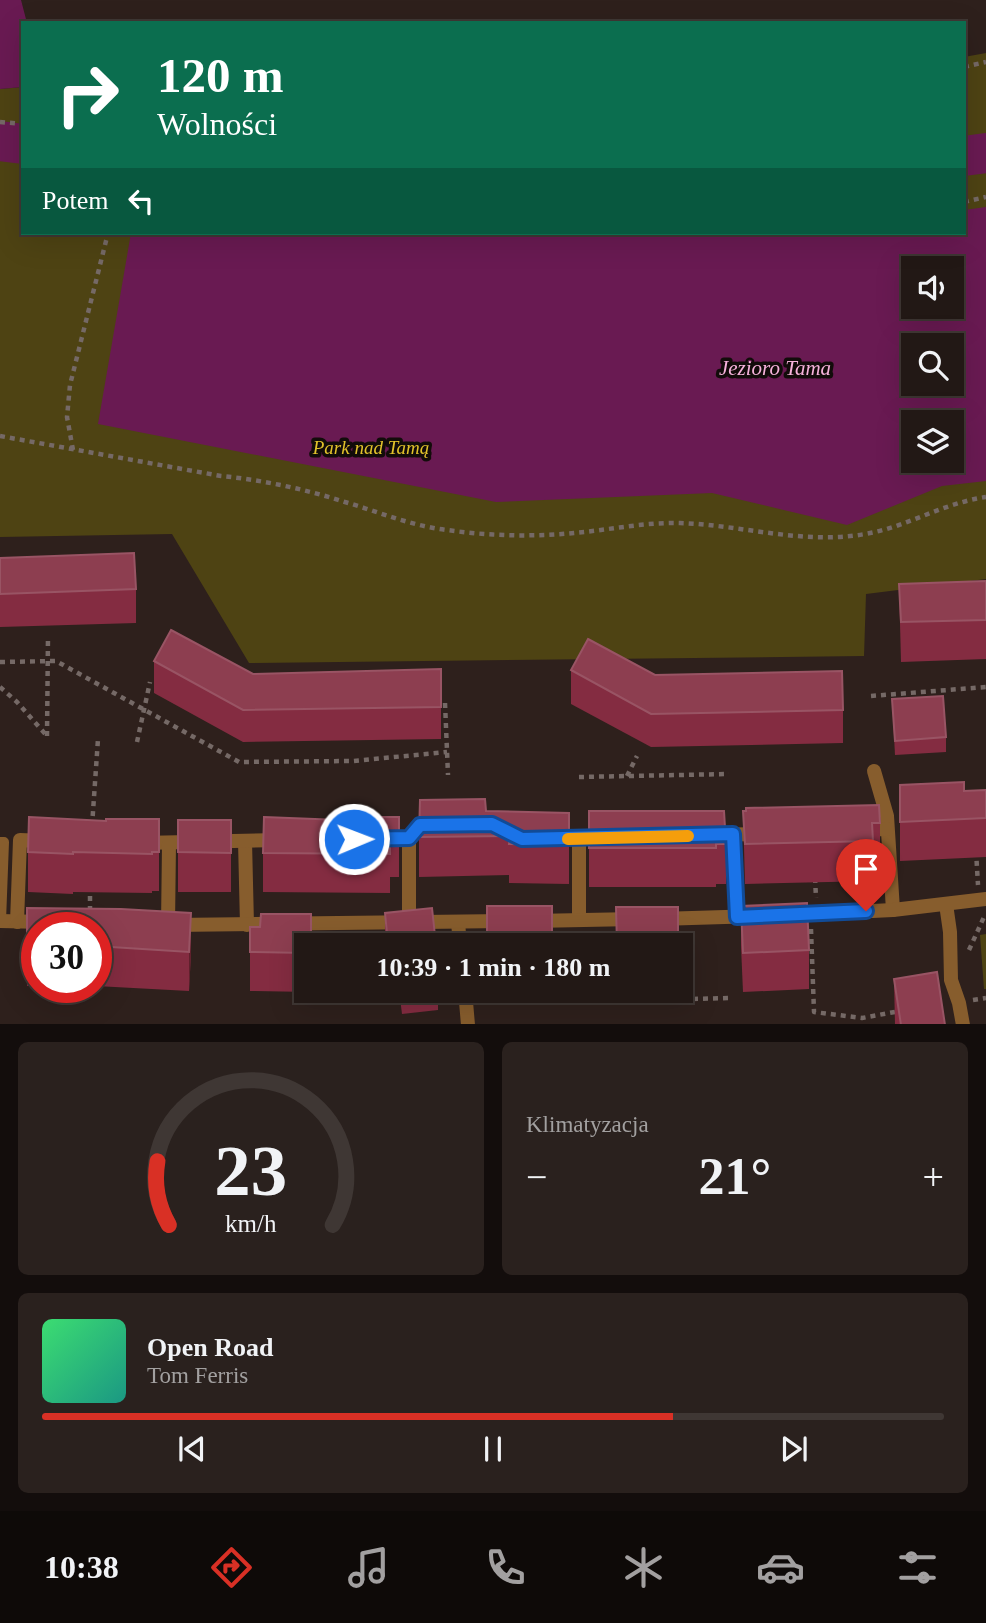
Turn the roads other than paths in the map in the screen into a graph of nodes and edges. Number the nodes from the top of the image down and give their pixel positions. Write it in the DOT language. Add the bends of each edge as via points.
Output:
graph roads {
  1 [pos="874,771"];
  2 [pos="891,820"];
  3 [pos="444,825"];
  4 [pos="850,830"];
  5 [pos="773,833"];
  6 [pos="733,834"];
  7 [pos="695,835"];
  8 [pos="409,838"];
  9 [pos="618,838"];
  10 [pos="368,839"];
  11 [pos="534,839"];
  12 [pos="579,839"];
  13 [pos="299,840"];
  14 [pos="56,841"];
  15 [pos="245,841"];
  16 [pos="0,842"];
  17 [pos="130,843"];
  18 [pos="169,844"];
  19 [pos="946,904"];
  20 [pos="984,904"];
  21 [pos="893,910"];
  22 [pos="737,917"];
  23 [pos="579,920"];
  24 [pos="1,921"];
  25 [pos="17,922"];
  26 [pos="21,922"];
  27 [pos="409,922"];
  28 [pos="458,922"];
  29 [pos="247,925"];
  30 [pos="459,933"];
  31 [pos="466,1003"];
  32 [pos="468,1024"];
  33 [pos="963,1024"];
  1 -- 2 [label="street"];
  2 -- 4 [label="street"];
  2 -- 21 [label="street"];
  3 -- 8 [label="street" via="420,825"];
  5 -- 6 [label="street"];
  6 -- 7 [label="street"];
  6 -- 22 [label="street"];
  8 -- 10 [label="street"];
  8 -- 27 [label="street"];
  9 -- 12 [label="street"];
  11 -- 12 [label="street"];
  12 -- 23 [label="street"];
  13 -- 15 [label="street"];
  14 -- 25 [label="street" via="20,841"];
  15 -- 18 [label="street"];
  15 -- 29 [label="street"];
  16 -- 24 [label="lane" via="4,842"];
  17 -- 18 [label="street"];
  18 -- 29 [label="street" via="161,925"];
  19 -- 20 [label="street"];
  19 -- 21 [label="street"];
  19 -- 33 [label="street" via="951,980"];
  21 -- 22 [label="street"];
  22 -- 23 [label="street"];
  23 -- 28 [label="street"];
  24 -- 25 [label="street"];
  25 -- 26 [label="street"];
  27 -- 28 [label="street"];
  27 -- 29 [label="street"];
  28 -- 30 [label="street"];
  31 -- 32 [label="street"];
}
